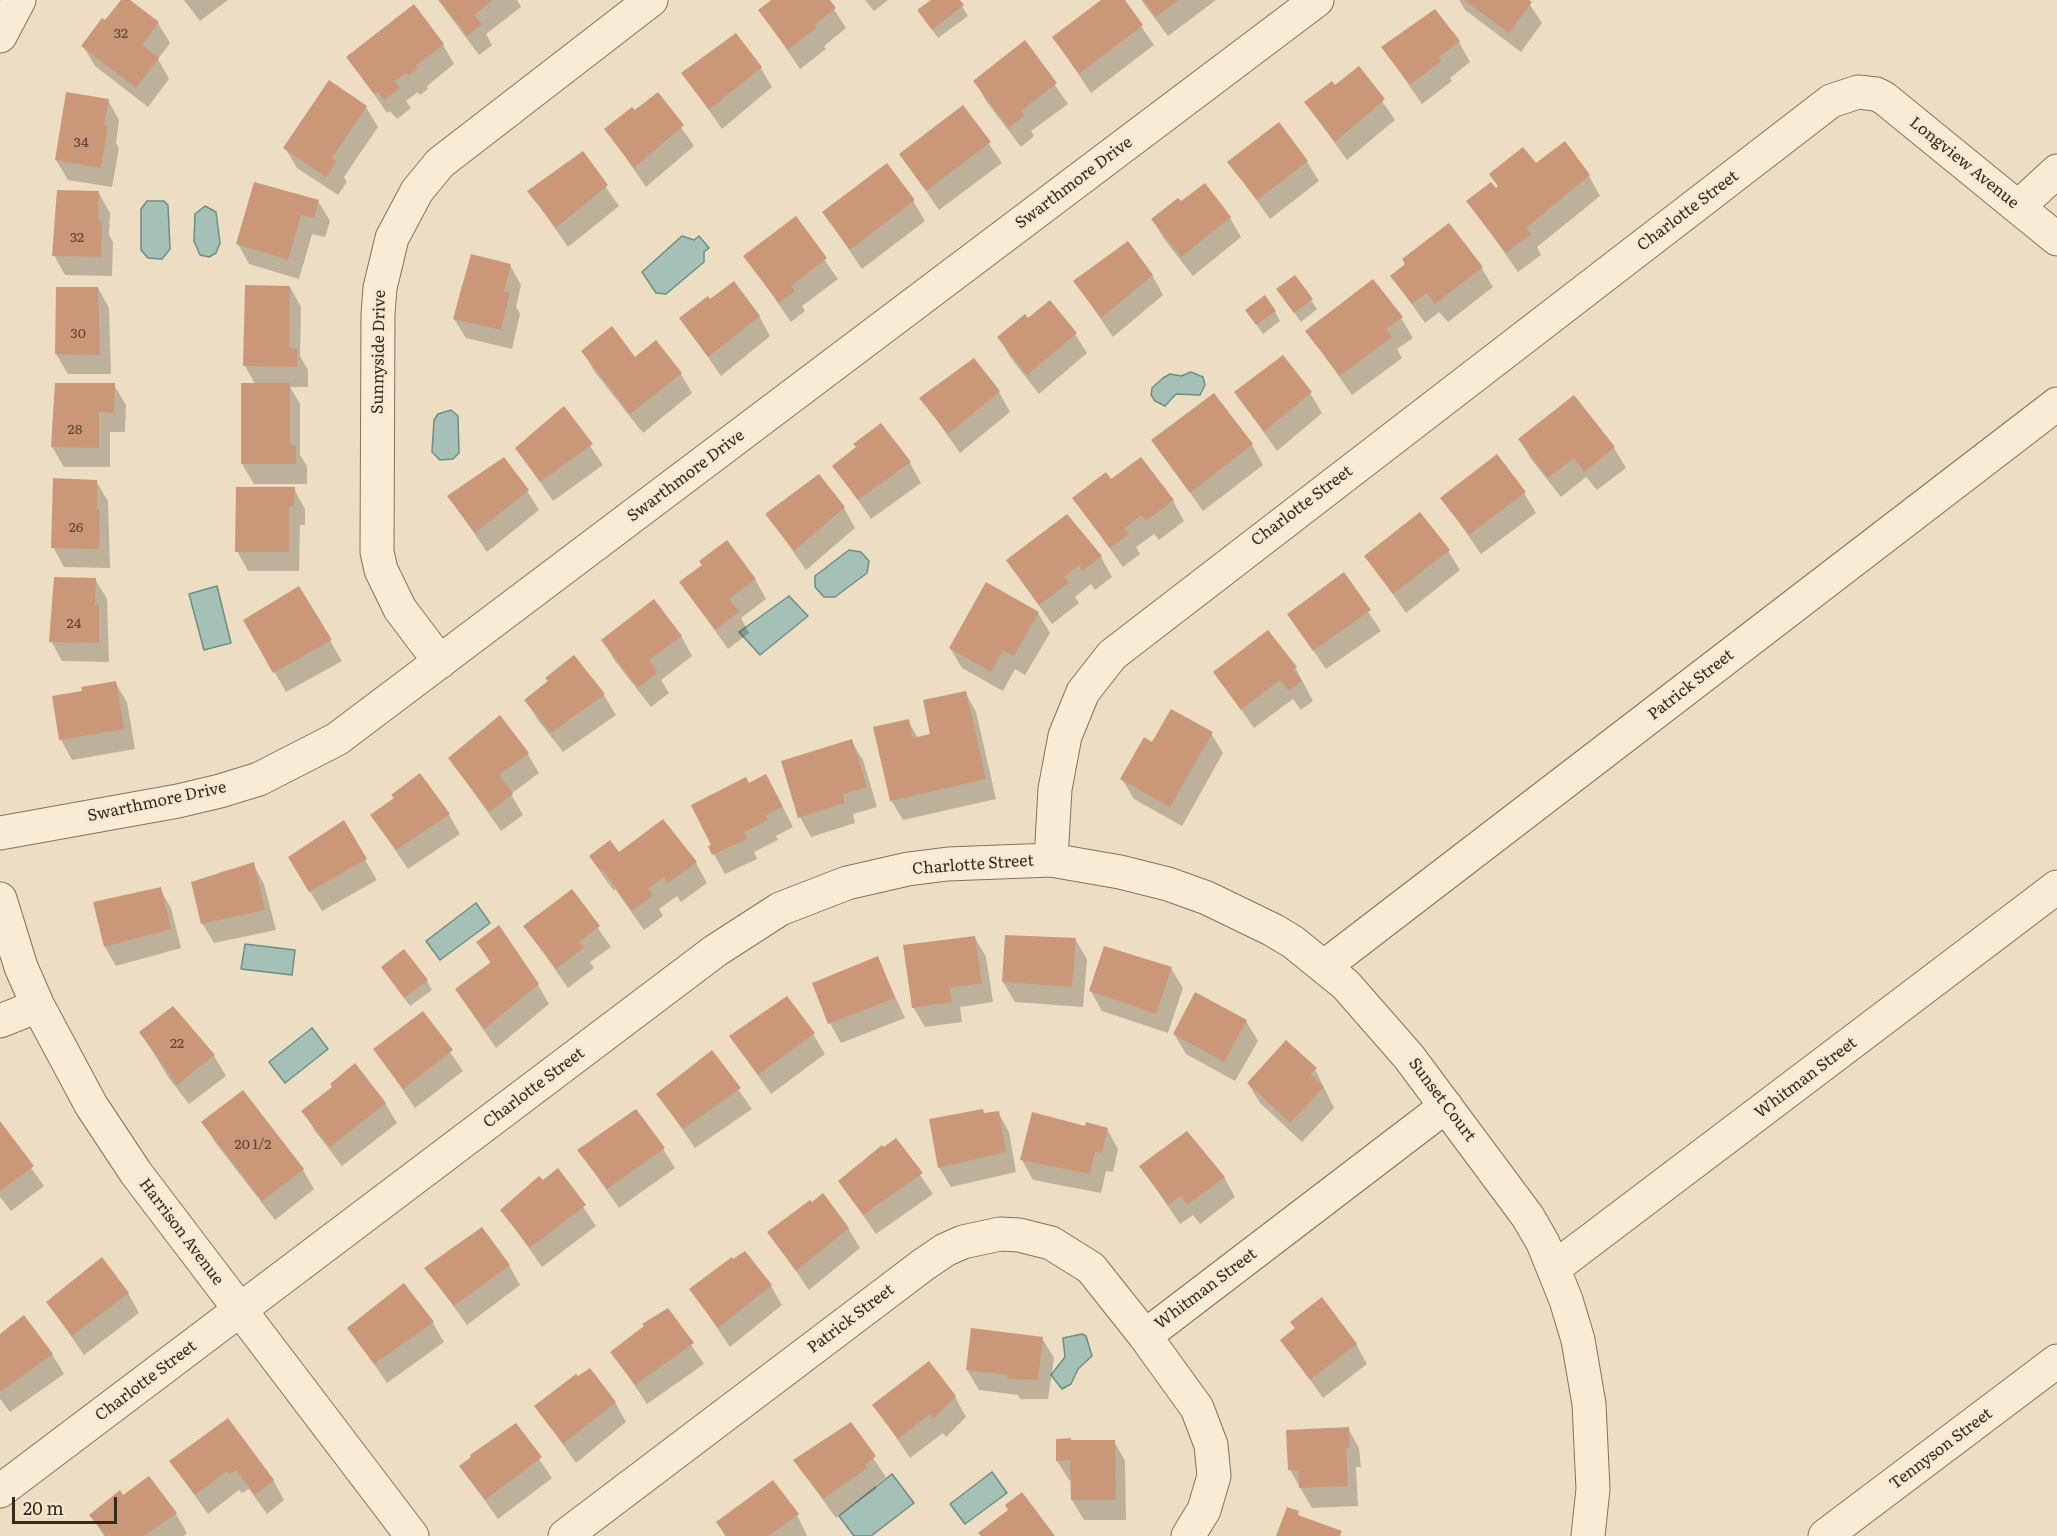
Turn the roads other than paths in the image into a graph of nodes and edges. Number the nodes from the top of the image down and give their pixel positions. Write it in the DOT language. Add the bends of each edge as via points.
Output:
graph roads {
  1 [pos="19,0"];
  2 [pos="651,0"];
  3 [pos="1317,0"];
  4 [pos="0,36"];
  5 [pos="1868,92"];
  6 [pos="2057,171"];
  7 [pos="2018,207"];
  8 [pos="2057,239"];
  9 [pos="2057,404"];
  10 [pos="440,662"];
  11 [pos="0,833"];
  12 [pos="1051,861"];
  13 [pos="2057,886"];
  14 [pos="0,899"];
  15 [pos="1325,966"];
  16 [pos="38,1006"];
  17 [pos="0,1021"];
  18 [pos="1446,1106"];
  19 [pos="1554,1269"];
  20 [pos="241,1310"];
  21 [pos="1145,1336"];
  22 [pos="2057,1361"];
  23 [pos="0,1491"];
  24 [pos="412,1536"];
  25 [pos="565,1536"];
  26 [pos="1188,1536"];
  27 [pos="1588,1536"];
  28 [pos="1825,1536"];
  1 -- 4 [label="street"];
  2 -- 10 [label="street, Sunnyside Drive" via="440,163 417,191 392,238 378,314 377,552 381,570 400,609"];
  3 -- 10 [label="street, Swarthmore Drive"];
  5 -- 7 [label="street, Longview Avenue" via="1894,105"];
  5 -- 12 [label="street, Charlotte Street" via="1847,94 1831,101 1112,655 1083,692 1065,736 1055,789"];
  6 -- 7 [label="street"];
  7 -- 8 [label="street, Longview Avenue"];
  9 -- 15 [label="street, Patrick Street"];
  10 -- 11 [label="street, Swarthmore Drive" via="337,739 260,779 178,801"];
  12 -- 15 [label="street, Sunset Court" via="1120,872 1207,898 1287,938"];
  12 -- 20 [label="street, Charlotte Street" via="908,869 847,883 780,909 715,951"];
  13 -- 19 [label="street, Whitman Street"];
  14 -- 16 [label="street, Harrison Avenue" via="21,968"];
  15 -- 18 [label="street, Sunset Court" via="1374,1014"];
  16 -- 17 [label="street"];
  16 -- 20 [label="street, Harrison Avenue" via="91,1105 123,1154"];
  18 -- 19 [label="street, Sunset Court" via="1528,1217"];
  18 -- 21 [label="street, Whitman Street"];
  19 -- 27 [label="street, Sunset Court" via="1578,1340 1587,1393 1593,1451"];
  20 -- 23 [label="street, Charlotte Street"];
  20 -- 24 [label="street, Harrison Avenue"];
  21 -- 25 [label="street, Patrick Street" via="1091,1268 1062,1248 1019,1235 1000,1234 963,1242 922,1265"];
  21 -- 26 [label="street, Whitman Street" via="1197,1408 1211,1446 1214,1476 1210,1494"];
  22 -- 28 [label="street, Tennyson Street"];
}
